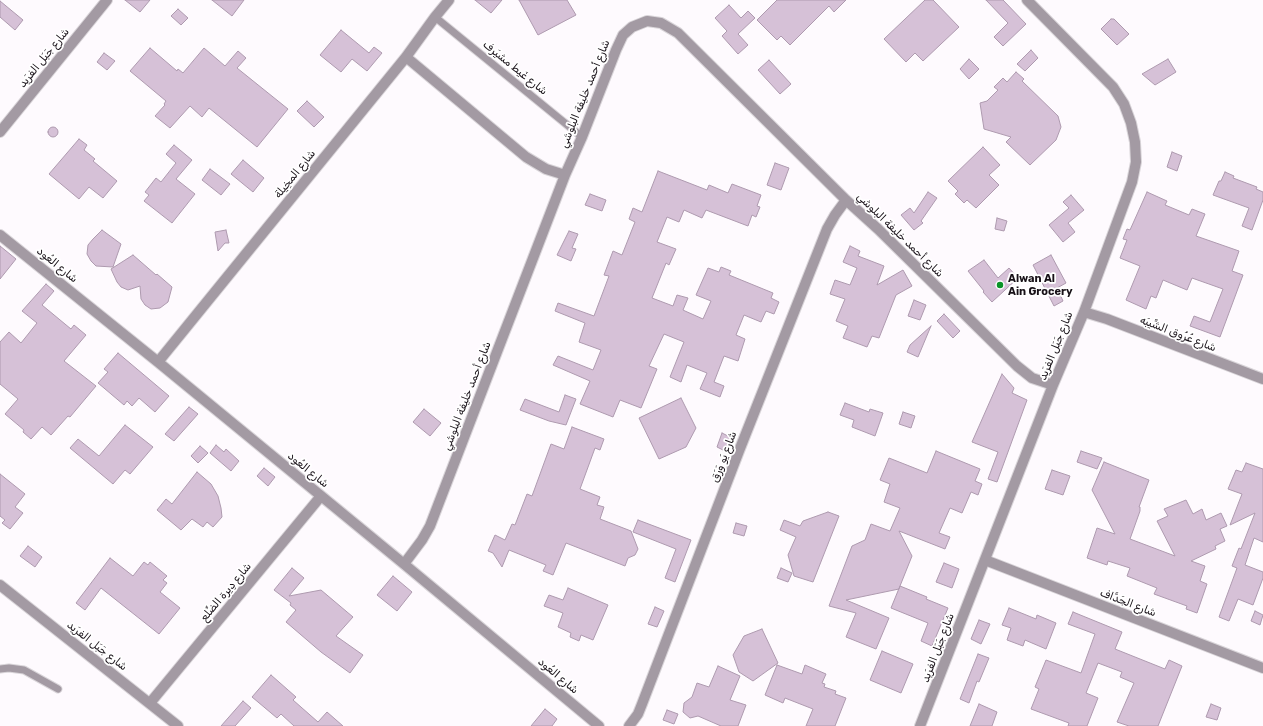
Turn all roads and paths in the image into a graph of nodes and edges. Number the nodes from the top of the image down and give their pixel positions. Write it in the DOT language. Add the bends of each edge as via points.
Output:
graph roads {
  1 [pos="107,0"];
  2 [pos="449,0"];
  3 [pos="1027,0"];
  4 [pos="435,17"];
  5 [pos="406,57"];
  6 [pos="0,132"];
  7 [pos="582,137"];
  8 [pos="565,175"];
  9 [pos="846,200"];
  10 [pos="0,235"];
  11 [pos="1084,312"];
  12 [pos="158,362"];
  13 [pos="1263,379"];
  14 [pos="1053,385"];
  15 [pos="322,496"];
  16 [pos="985,560"];
  17 [pos="404,564"];
  18 [pos="1,588"];
  19 [pos="1263,668"];
  20 [pos="0,669"];
  21 [pos="58,689"];
  22 [pos="150,703"];
  23 [pos="178,726"];
  24 [pos="598,726"];
  25 [pos="629,726"];
  26 [pos="920,726"];
  1 -- 6 [label="street, شارع جَبَل الفرَيد"];
  2 -- 4 [label="street, شارع المخِيلة"];
  3 -- 11 [label="street, شارع جَبَل الفرَيد" via="1113,87 1132,123 1136,162 1132,182"];
  4 -- 5 [label="street, شارع المخِيلة"];
  4 -- 7 [label="lane, شارع غَيط مشيَرف"];
  5 -- 8 [label="street" via="526,157 546,169"];
  5 -- 12 [label="street, شارع المخِيلة"];
  7 -- 8 [label="street, شارع أحمد خليفة البلوشي"];
  7 -- 9 [label="street, شارع أحمد خليفة البلوشي" via="623,35 632,26 647,21 662,23 678,33"];
  8 -- 17 [label="street, شارع أحمد خليفة البلوشي" via="430,526"];
  9 -- 14 [label="street, شارع أحمد خليفة البلوشي" via="1016,366 1032,378"];
  9 -- 25 [label="street, شارع يَو وَرَق" via="827,229 642,704"];
  10 -- 12 [label="street, شارع العُود"];
  11 -- 13 [label="street, شارع عُرُوق الشِّيبَه"];
  11 -- 14 [label="street, شارع جَبَل الفرَيد"];
  12 -- 15 [label="street, شارع العُود"];
  14 -- 16 [label="street, شارع جَبَل الفرَيد"];
  15 -- 17 [label="street, شارع العُود"];
  15 -- 22 [label="street, شارع دِيرة الضِّلع"];
  16 -- 19 [label="street, شارع الجَدَّاف"];
  16 -- 26 [label="street, شارع جَبَل الفرَيد"];
  17 -- 24 [label="street, شارع العُود"];
  18 -- 22 [label="street, شارع جَبَل الفرَيد"];
  20 -- 21 [label="lane" via="24,670"];
  22 -- 23 [label="street, شارع جَبَل الفرَيد"];
}
